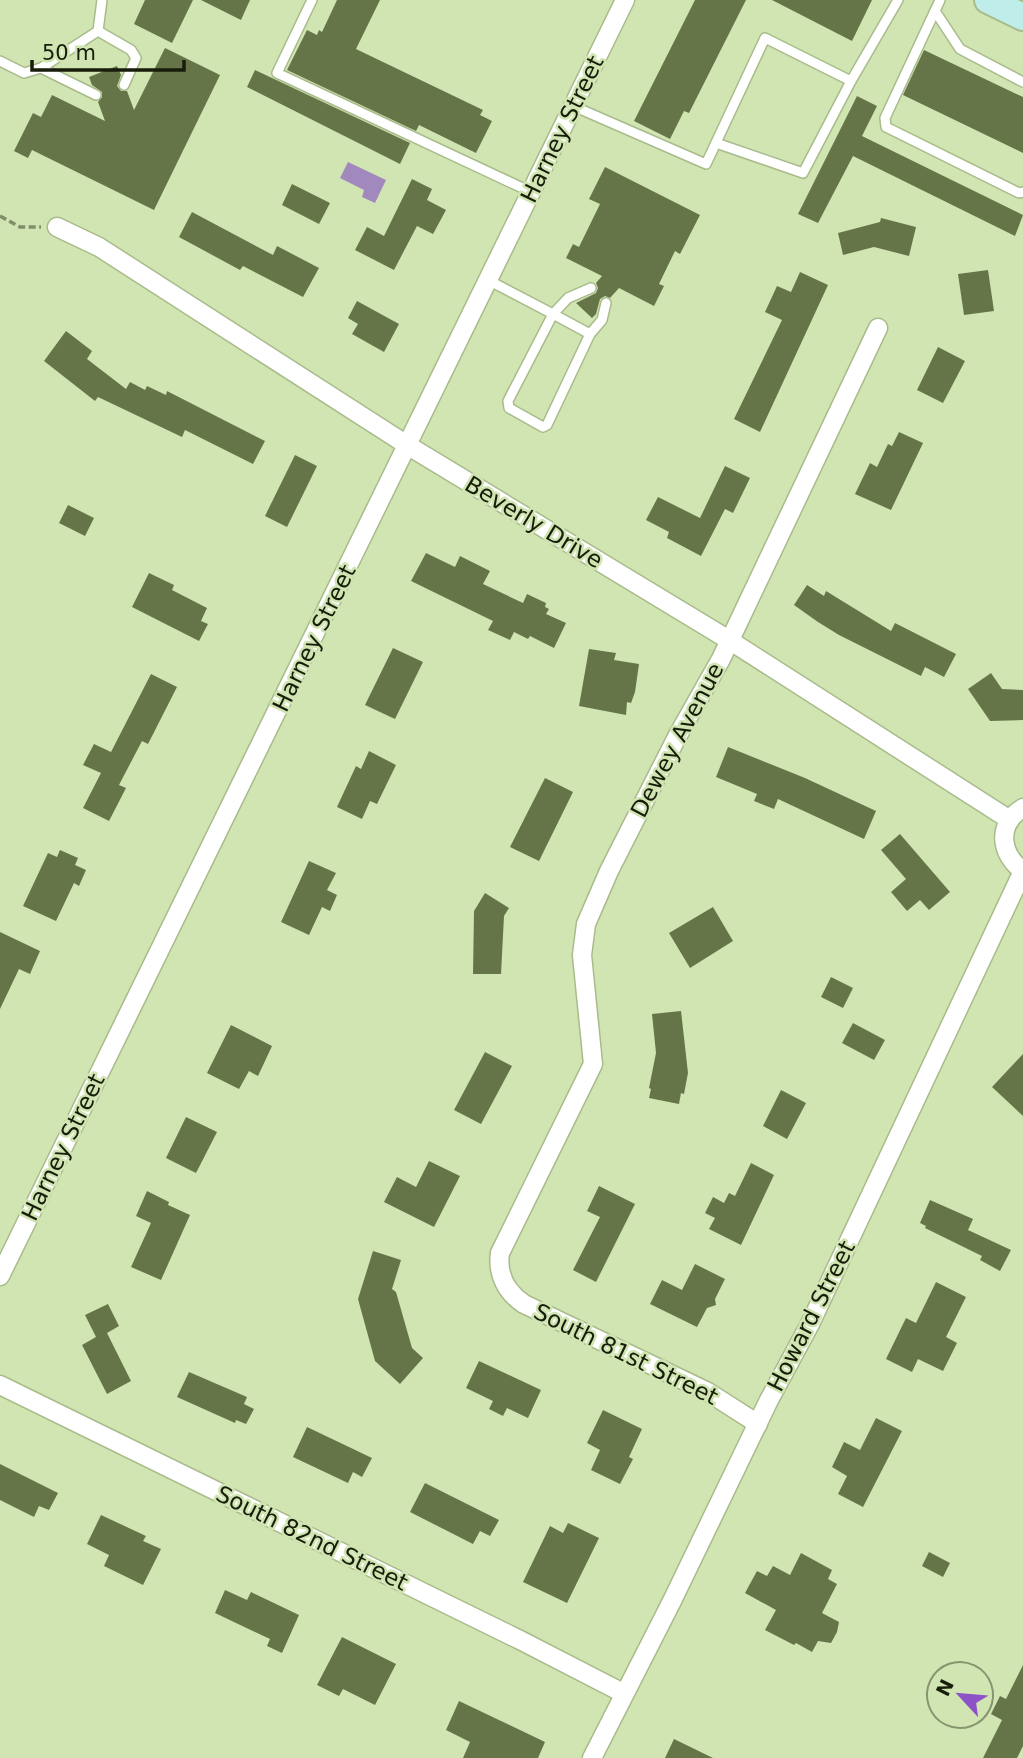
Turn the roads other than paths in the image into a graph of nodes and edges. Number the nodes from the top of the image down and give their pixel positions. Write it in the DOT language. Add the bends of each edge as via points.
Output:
graph roads {
  1 [pos="102,0"];
  2 [pos="312,0"];
  3 [pos="625,0"];
  4 [pos="898,0"];
  5 [pos="940,0"];
  6 [pos="988,0"];
  7 [pos="935,11"];
  8 [pos="1023,17"];
  9 [pos="97,31"];
  10 [pos="0,61"];
  11 [pos="41,68"];
  12 [pos="851,82"];
  13 [pos="1023,82"];
  14 [pos="124,85"];
  15 [pos="96,95"];
  16 [pos="573,106"];
  17 [pos="716,143"];
  18 [pos="531,192"];
  19 [pos="1023,192"];
  20 [pos="57,227"];
  21 [pos="487,279"];
  22 [pos="591,288"];
  23 [pos="606,303"];
  24 [pos="553,314"];
  25 [pos="878,328"];
  26 [pos="590,334"];
  27 [pos="407,445"];
  28 [pos="729,640"];
  29 [pos="1016,814"];
  30 [pos="1023,871"];
  31 [pos="0,1276"];
  32 [pos="502,1276"];
  33 [pos="0,1385"];
  34 [pos="758,1424"];
  35 [pos="623,1693"];
  36 [pos="592,1758"];
  1 -- 9 [label="lane"];
  2 -- 18 [label="lane" via="277,73"];
  3 -- 16 [label="street, Harney Street"];
  4 -- 12 [label="lane"];
  5 -- 7 [label="lane"];
  6 -- 8 [label="main road"];
  7 -- 13 [label="lane" via="960,49"];
  7 -- 19 [label="lane" via="885,118 886,127"];
  9 -- 11 [label="lane"];
  9 -- 14 [label="lane" via="131,50 136,58"];
  10 -- 11 [label="lane" via="24,73"];
  11 -- 15 [label="lane"];
  12 -- 17 [label="lane" via="803,173"];
  12 -- 17 [label="lane" via="765,38"];
  16 -- 17 [label="lane" via="706,164"];
  16 -- 18 [label="street, Harney Street"];
  18 -- 21 [label="street, Harney Street"];
  20 -- 27 [label="street, Beverly Drive" via="99,247"];
  21 -- 24 [label="lane"];
  21 -- 27 [label="street, Harney Street"];
  22 -- 24 [label="lane" via="568,298"];
  23 -- 26 [label="lane" via="602,320"];
  24 -- 26 [label="lane"];
  24 -- 26 [label="lane" via="508,401 509,408 543,427 550,422"];
  25 -- 28 [label="street, Dewey Avenue"];
  27 -- 28 [label="street, Beverly Drive"];
  27 -- 31 [label="street, Harney Street"];
  28 -- 29 [label="street, Beverly Drive"];
  28 -- 32 [label="street, Dewey Avenue" via="609,870 586,924 582,955 593,1064 500,1253"];
  29 -- 30 [label="street" via="1005,831 1004,843 1007,854"];
  30 -- 34 [label="street, Howard Street" via="810,1324"];
  32 -- 34 [label="street, South 81st Street" via="508,1290 524,1304 708,1392"];
  33 -- 35 [label="street, South 82nd Street"];
  34 -- 35 [label="street, Howard Street"];
  35 -- 36 [label="street, Howard Street"];
}
